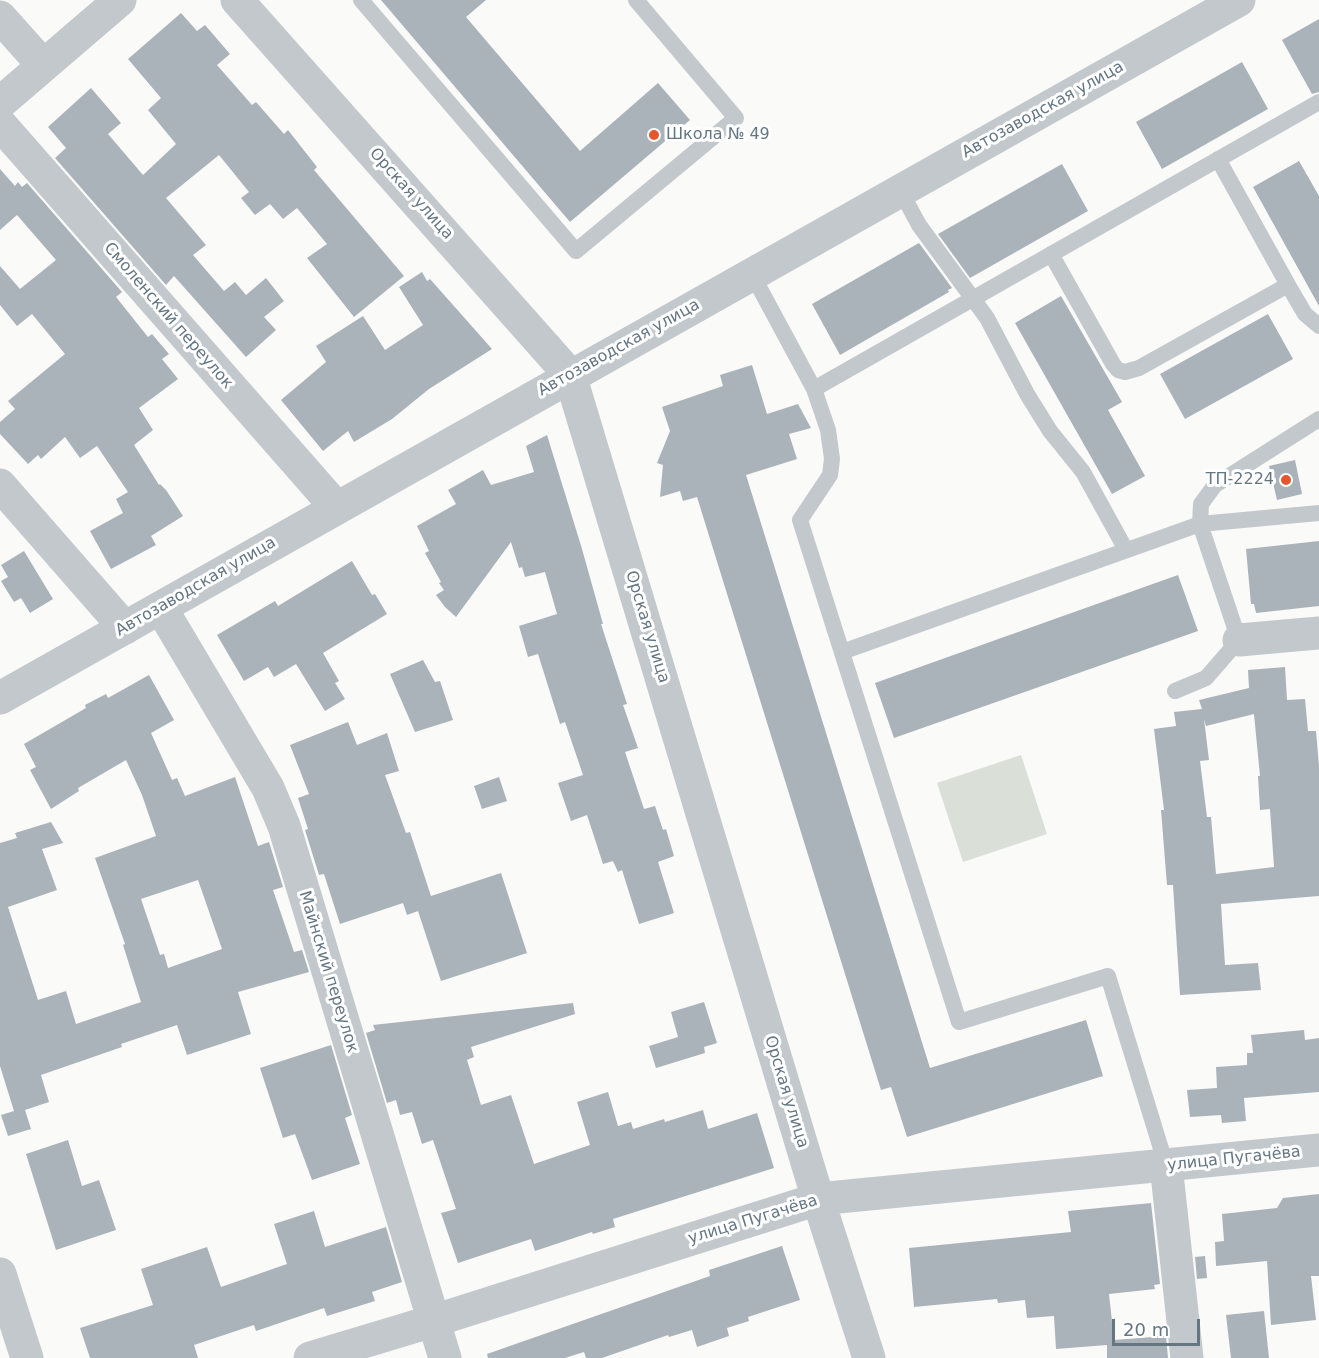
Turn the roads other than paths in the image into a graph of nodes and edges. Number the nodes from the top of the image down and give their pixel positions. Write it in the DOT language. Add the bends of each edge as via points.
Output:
graph roads {
  1 [pos="120,0"];
  2 [pos="237,0"];
  3 [pos="361,0"];
  4 [pos="636,0"];
  5 [pos="1239,0"];
  6 [pos="0,17"];
  7 [pos="43,65"];
  8 [pos="1319,102"];
  9 [pos="0,103"];
  10 [pos="0,124"];
  11 [pos="1218,159"];
  12 [pos="900,190"];
  13 [pos="1051,254"];
  14 [pos="752,274"];
  15 [pos="1288,285"];
  16 [pos="973,297"];
  17 [pos="1319,326"];
  18 [pos="570,375"];
  19 [pos="813,389"];
  20 [pos="1319,419"];
  21 [pos="0,485"];
  22 [pos="336,507"];
  23 [pos="1319,513"];
  24 [pos="1200,524"];
  25 [pos="1126,550"];
  26 [pos="161,608"];
  27 [pos="124,628"];
  28 [pos="1319,633"];
  29 [pos="1239,640"];
  30 [pos="842,652"];
  31 [pos="1175,691"];
  32 [pos="0,698"];
  33 [pos="1319,1150"];
  34 [pos="1166,1165"];
  35 [pos="818,1199"];
  36 [pos="0,1274"];
  37 [pos="433,1321"];
  38 [pos="27,1358"];
  39 [pos="310,1358"];
  40 [pos="445,1358"];
  41 [pos="869,1358"];
  42 [pos="1187,1358"];
  1 -- 7 [label="street"];
  2 -- 18 [label="street, Орская улица"];
  3 -- 4 [label="lane" via="576,251 736,118"];
  5 -- 12 [label="street, Автозаводская улица"];
  6 -- 7 [label="street"];
  7 -- 9 [label="street"];
  8 -- 11 [label="lane"];
  10 -- 22 [label="street, Смоленский переулок"];
  11 -- 13 [label="lane"];
  11 -- 15 [label="lane"];
  12 -- 14 [label="street, Автозаводская улица"];
  12 -- 16 [label="lane" via="919,225"];
  13 -- 15 [label="lane" via="1113,364 1125,372 1139,368"];
  13 -- 16 [label="lane"];
  14 -- 18 [label="street, Автозаводская улица"];
  14 -- 19 [label="lane"];
  15 -- 17 [label="lane" via="1305,314"];
  16 -- 19 [label="lane"];
  16 -- 25 [label="lane" via="1027,394 1083,472"];
  18 -- 22 [label="street, Автозаводская улица"];
  18 -- 35 [label="street, Орская улица"];
  19 -- 30 [label="lane" via="828,430 832,459 830,475 800,520"];
  20 -- 24 [label="lane" via="1215,485 1201,504"];
  21 -- 27 [label="street"];
  22 -- 26 [label="street, Автозаводская улица"];
  23 -- 24 [label="lane"];
  24 -- 25 [label="lane"];
  24 -- 29 [label="lane"];
  25 -- 30 [label="lane"];
  26 -- 27 [label="street, Автозаводская улица"];
  26 -- 37 [label="street, Майнский переулок" via="268,788 284,826"];
  27 -- 32 [label="street, Автозаводская улица"];
  28 -- 29 [label="street"];
  29 -- 31 [label="lane" via="1206,678"];
  30 -- 34 [label="lane" via="959,1022 1108,976"];
  33 -- 34 [label="street, улица Пугачёва"];
  34 -- 35 [label="street, улица Пугачёва"];
  34 -- 42 [label="street"];
  35 -- 37 [label="street, улица Пугачёва"];
  35 -- 41 [label="street, Орская улица"];
  36 -- 38 [label="street"];
  37 -- 39 [label="street, улица Пугачёва"];
  37 -- 40 [label="street, Майнский переулок"];
}
